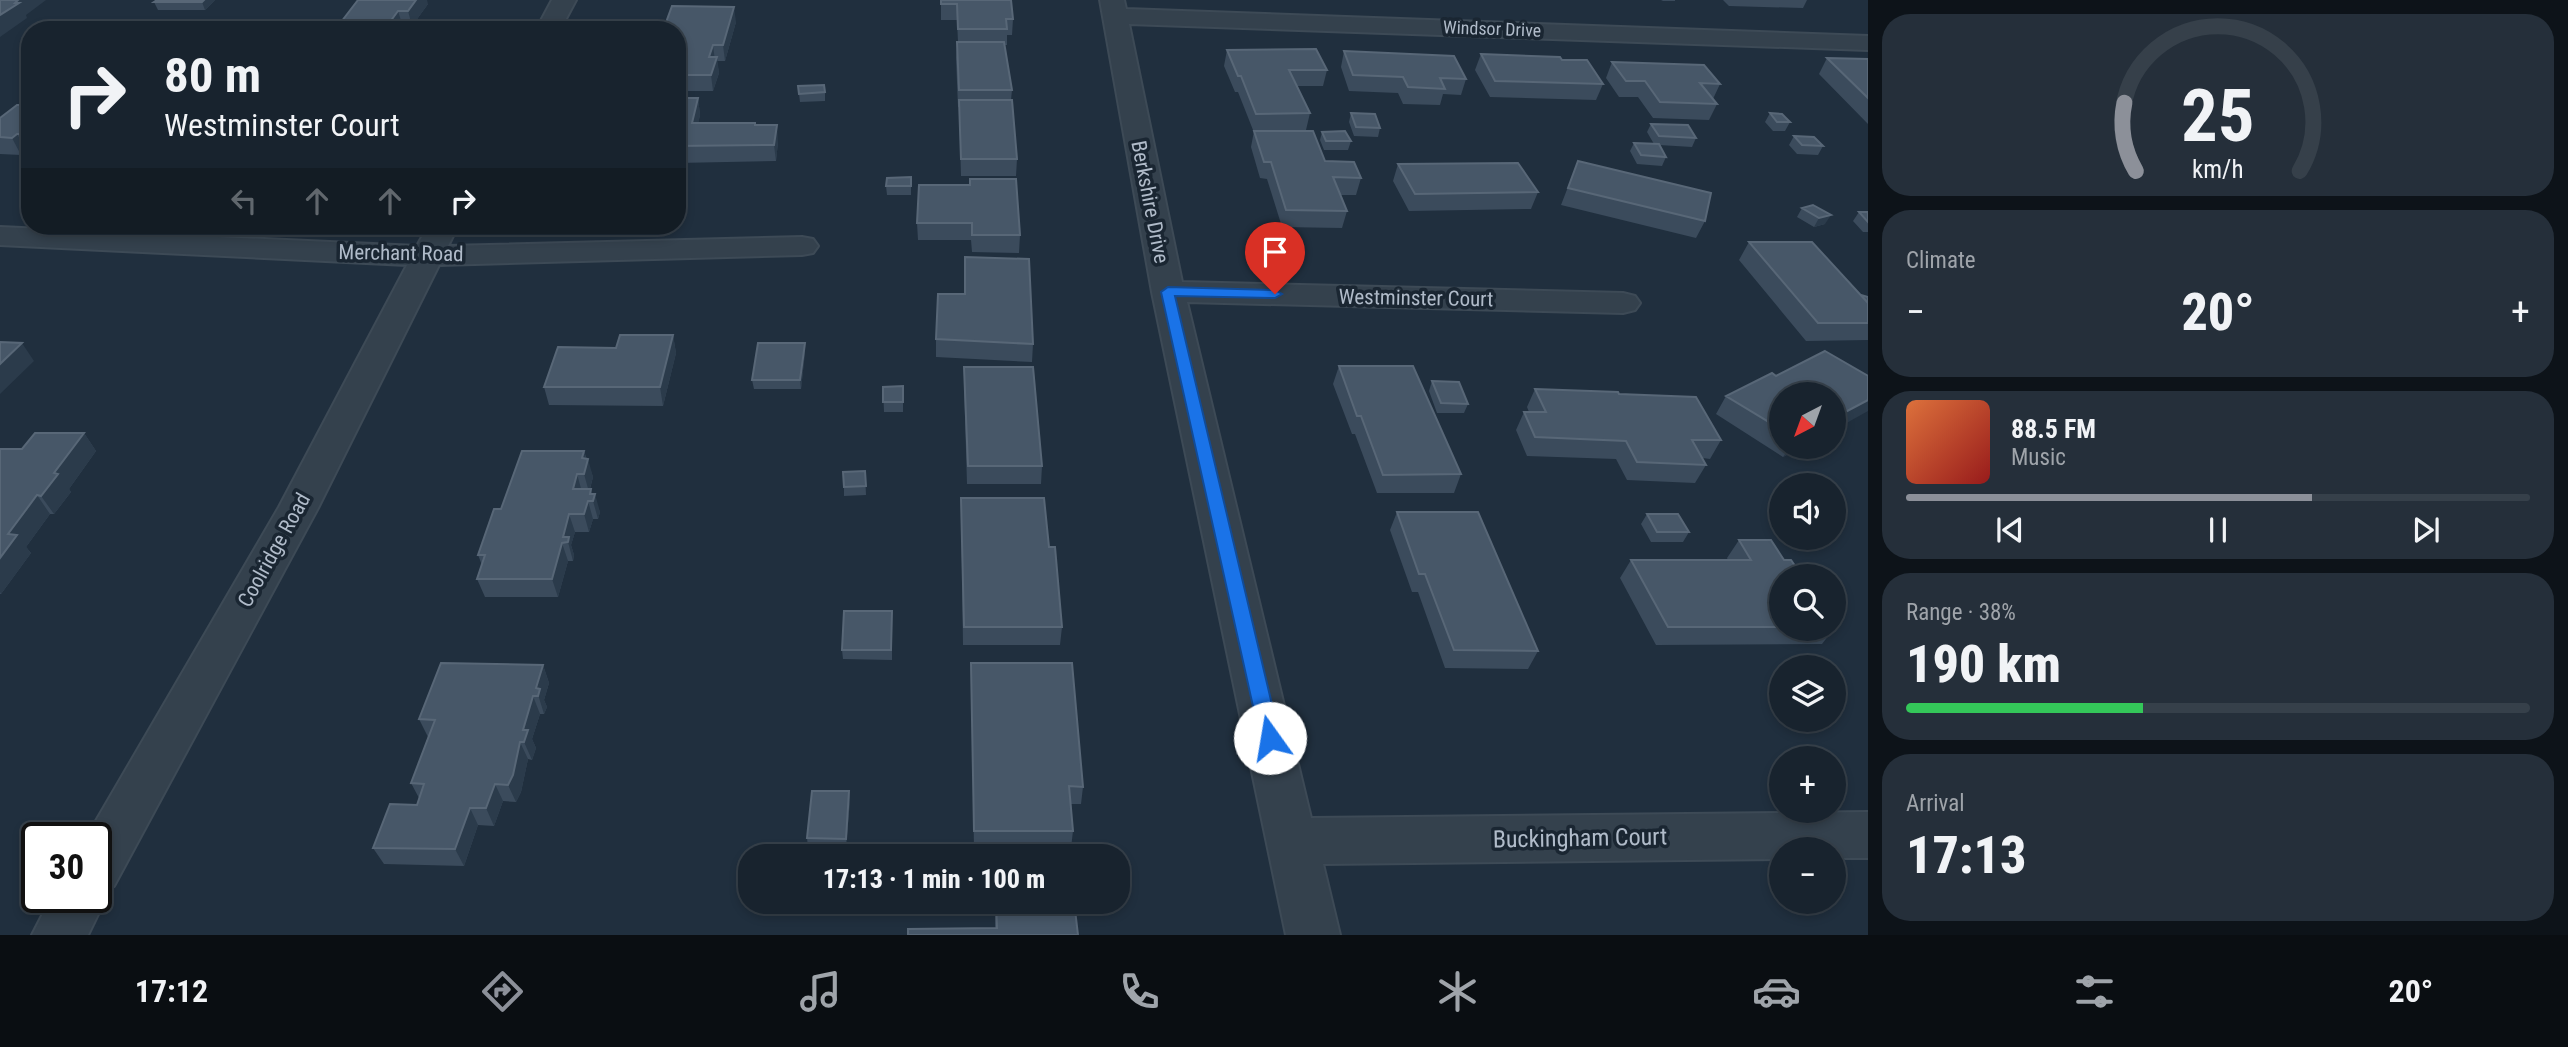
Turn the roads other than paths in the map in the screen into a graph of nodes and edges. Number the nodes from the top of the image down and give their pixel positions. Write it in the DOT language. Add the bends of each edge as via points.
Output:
graph roads {
  1 [pos="564,0"];
  2 [pos="1114,8"];
  3 [pos="553,21"];
  4 [pos="1868,43"];
  5 [pos="0,236"];
  6 [pos="435,241"];
  7 [pos="802,246"];
  8 [pos="1168,292"];
  9 [pos="1623,303"];
  10 [pos="1868,835"];
  11 [pos="112,840"];
  12 [pos="1293,841"];
  13 [pos="71,913"];
  14 [pos="59,935"];
  15 [pos="1312,935"];
  1 -- 3 [label="street"];
  2 -- 4 [label="street, Windsor Drive"];
  2 -- 8 [label="street, Berkshire Drive"];
  5 -- 6 [label="street, Merchant Road"];
  6 -- 7 [label="street, Merchant Road"];
  6 -- 11 [label="street, Coolridge Road" via="298,508"];
  8 -- 9 [label="street, Westminster Court"];
  8 -- 12 [label="street, Berkshire Drive"];
  10 -- 12 [label="street, Buckingham Court"];
  12 -- 15 [label="street, Berkshire Drive"];
  13 -- 14 [label="street"];
}
